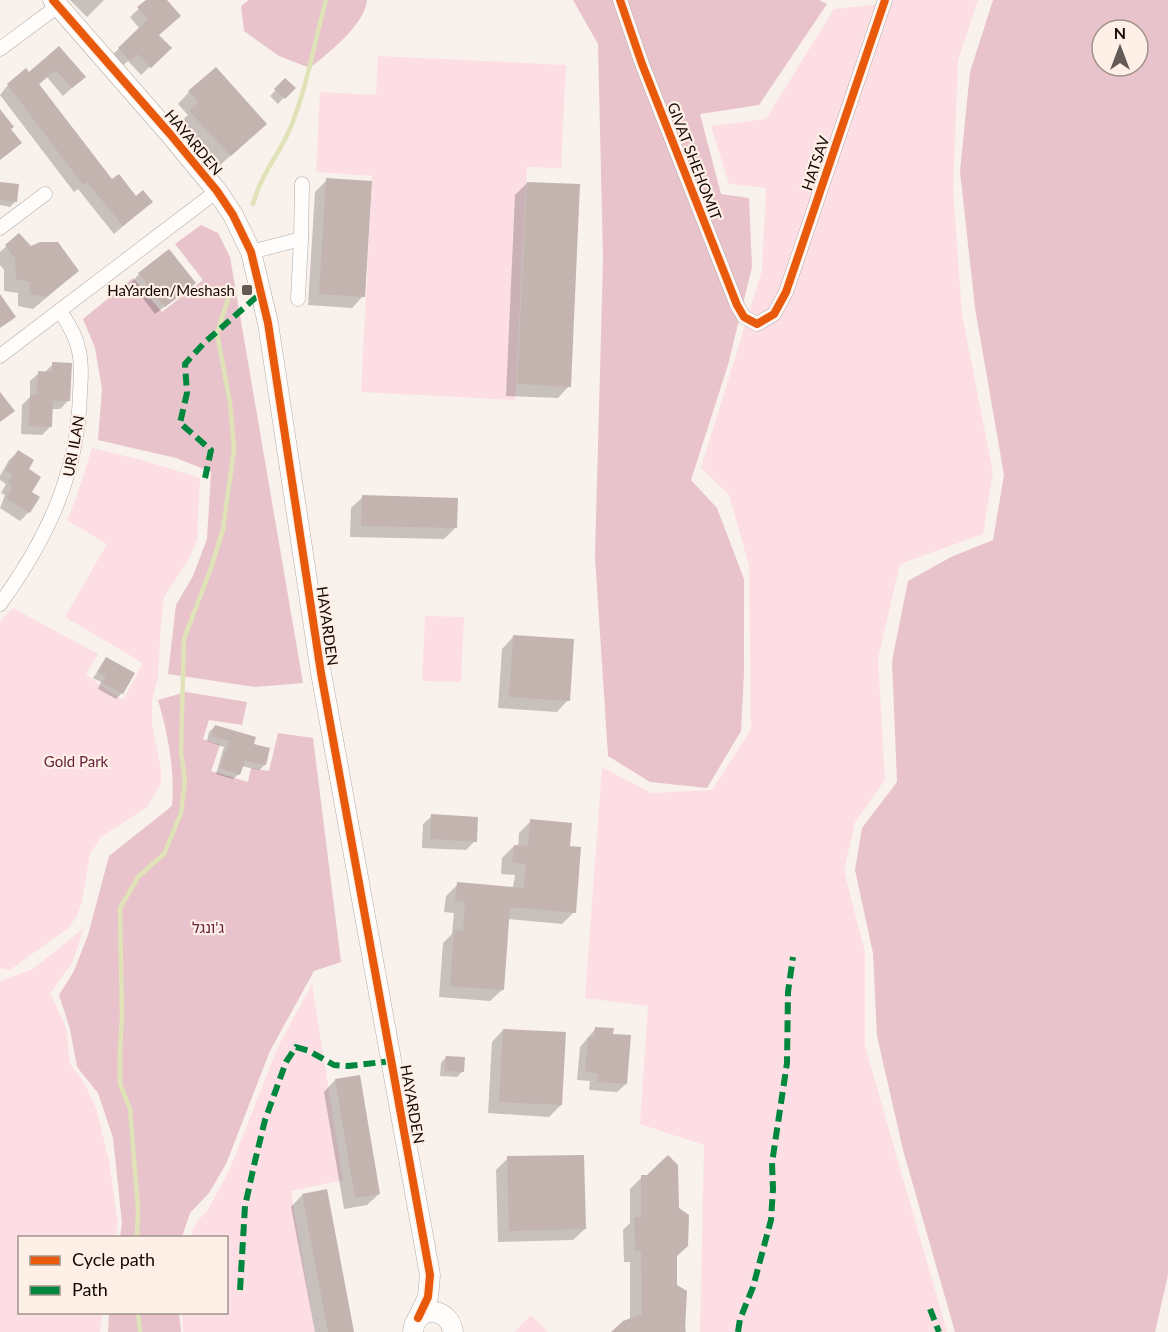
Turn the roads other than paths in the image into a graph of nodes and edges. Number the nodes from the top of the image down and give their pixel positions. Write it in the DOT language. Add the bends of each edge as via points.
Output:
graph roads {
  1 [pos="620,0"];
  2 [pos="885,0"];
  3 [pos="55,3"];
  4 [pos="0,49"];
  5 [pos="302,184"];
  6 [pos="217,191"];
  7 [pos="45,194"];
  8 [pos="0,228"];
  9 [pos="301,239"];
  10 [pos="251,252"];
  11 [pos="298,299"];
  12 [pos="60,311"];
  13 [pos="757,324"];
  14 [pos="0,356"];
  15 [pos="0,604"];
  16 [pos="430,1275"];
  17 [pos="451,1325"];
  18 [pos="413,1328"];
  1 -- 13 [label="street, GIVAT SHEHOMIT" via="737,305 744,318"];
  2 -- 13 [label="street, HATSAV" via="786,292 774,314"];
  3 -- 4 [label="street"];
  3 -- 6 [label="street, HAYARDEN"];
  5 -- 9 [label="street"];
  6 -- 10 [label="street, HAYARDEN"];
  6 -- 12 [label="street"];
  7 -- 8 [label="street"];
  9 -- 10 [label="street"];
  9 -- 11 [label="street"];
  10 -- 16 [label="street, HAYARDEN" via="268,323 322,679"];
  12 -- 14 [label="street"];
  12 -- 15 [label="street, URI ILAN" via="71,328 81,368 75,450 48,527 26,568"];
  16 -- 17 [label="street, HAYARDEN"];
  16 -- 18 [label="street, HAYARDEN" via="428,1297"];
  17 -- 18 [label="street" via="443,1314 431,1311"];
}
